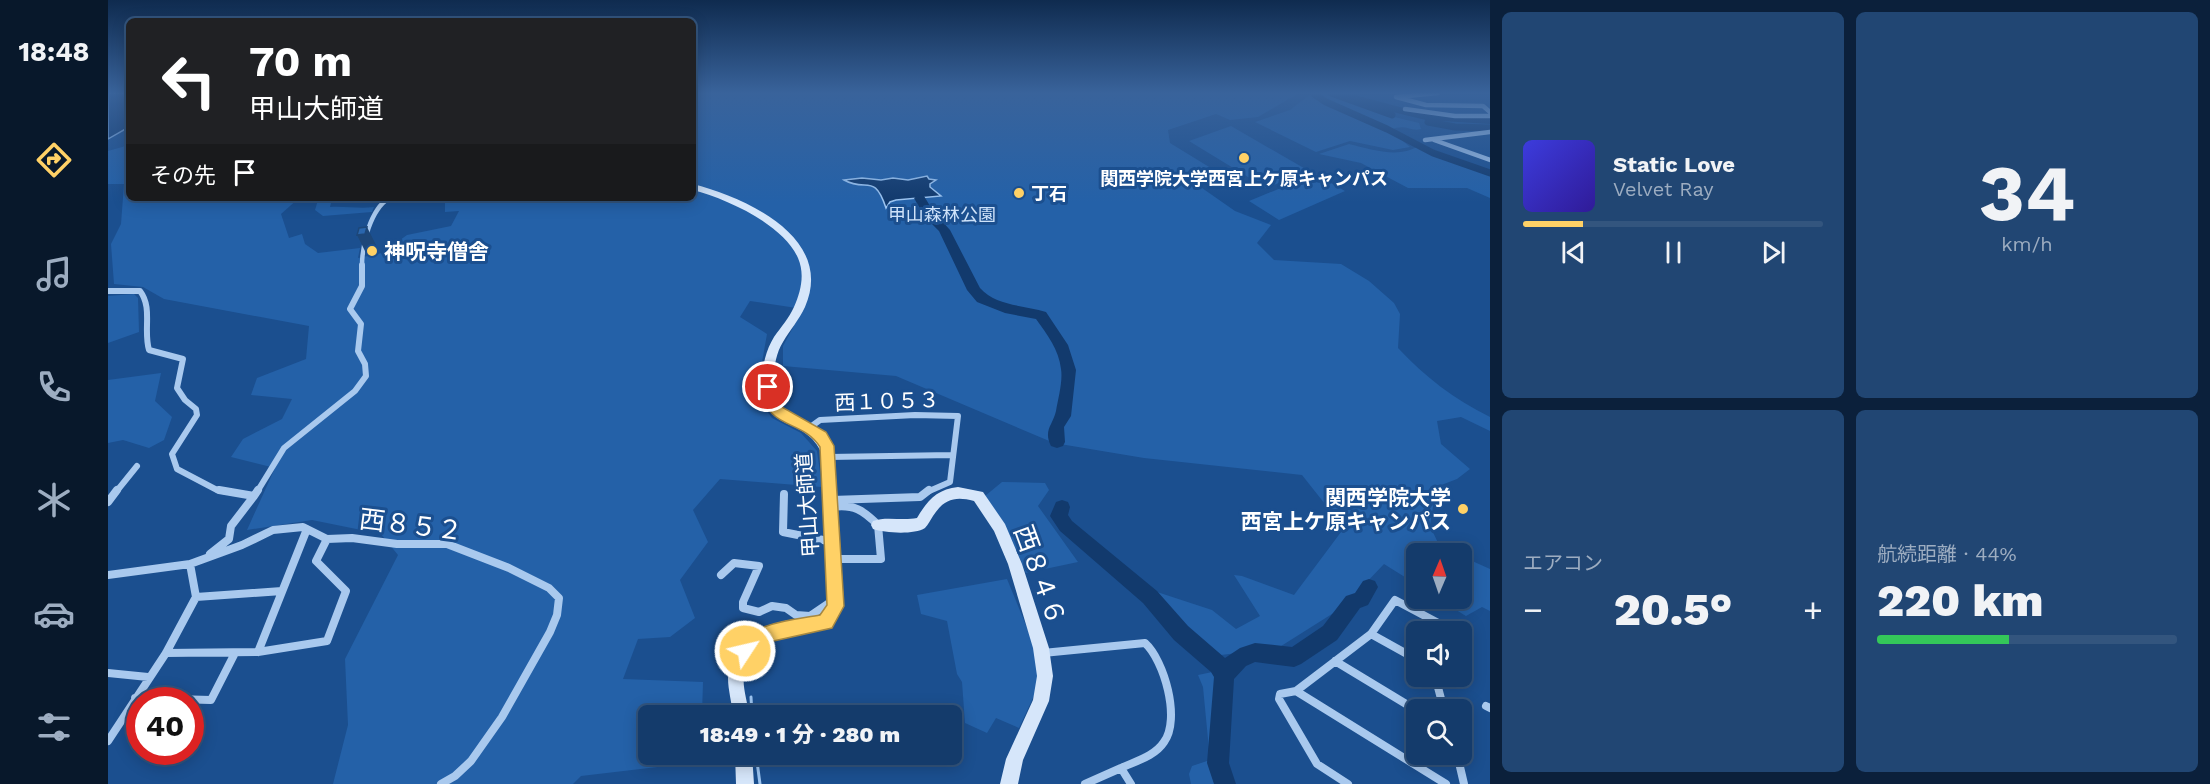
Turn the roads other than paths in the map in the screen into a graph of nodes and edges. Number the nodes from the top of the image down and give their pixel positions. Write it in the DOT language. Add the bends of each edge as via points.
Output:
graph roads {
  1 [pos="1490,132"];
  2 [pos="1476,134"];
  3 [pos="1490,138"];
  4 [pos="1490,160"];
  5 [pos="696,188"];
  6 [pos="384,201"];
  7 [pos="108,291"];
  8 [pos="809,428"];
  9 [pos="952,455"];
  10 [pos="829,457"];
  11 [pos="137,466"];
  12 [pos="784,494"];
  13 [pos="254,496"];
  14 [pos="108,502"];
  15 [pos="832,504"];
  16 [pos="878,525"];
  17 [pos="307,529"];
  18 [pos="327,539"];
  19 [pos="833,542"];
  20 [pos="208,557"];
  21 [pos="834,559"];
  22 [pos="190,564"];
  23 [pos="109,575"];
  24 [pos="721,575"];
  25 [pos="282,591"];
  26 [pos="196,597"];
  27 [pos="835,600"];
  28 [pos="1434,621"];
  29 [pos="1371,634"];
  30 [pos="258,652"];
  31 [pos="166,653"];
  32 [pos="1042,653"];
  33 [pos="1406,653"];
  34 [pos="235,654"];
  35 [pos="1335,661"];
  36 [pos="108,673"];
  37 [pos="148,677"];
  38 [pos="142,687"];
  39 [pos="1296,691"];
  40 [pos="204,700"];
  41 [pos="1406,704"];
  42 [pos="740,705"];
  43 [pos="126,710"];
  44 [pos="112,728"];
  45 [pos="108,741"];
  46 [pos="744,765"];
  47 [pos="1460,765"];
  48 [pos="1121,768"];
  49 [pos="441,784"];
  50 [pos="745,784"];
  51 [pos="1009,784"];
  52 [pos="1086,784"];
  53 [pos="1131,784"];
  54 [pos="1348,784"];
  55 [pos="1446,784"];
  56 [pos="1464,784"];
  1 -- 2 [label="street"];
  2 -- 3 [label="street"];
  2 -- 4 [label="street" via="1427,139"];
  5 -- 8 [label="street, 甲山大師道" via="740,202 796,244 805,260 807,283 793,320 773,350 768,387 775,410"];
  6 -- 13 [label="street" via="362,253 362,286 350,309 361,324 358,351 366,376 355,391 284,448"];
  7 -- 13 [label="street" via="140,291 147,302 149,350 183,359 177,390 197,415 172,454 177,469 217,490"];
  8 -- 9 [label="street, 西１０５３" via="820,420 958,416"];
  8 -- 10 [label="street, 甲山大師道" via="825,441"];
  9 -- 10 [label="street"];
  9 -- 15 [label="street, 西１０５３" via="950,482 920,497"];
  10 -- 15 [label="street, 甲山大師道"];
  11 -- 14 [label="street"];
  12 -- 19 [label="street" via="783,532"];
  13 -- 20 [label="street" via="231,526 230,539"];
  15 -- 16 [label="street" via="859,506"];
  15 -- 19 [label="street, 甲山大師道"];
  16 -- 21 [label="street" via="881,559"];
  16 -- 32 [label="street, 西８４６" via="904,527 921,523 934,500 945,494 958,491 978,496 999,528 1015,564"];
  17 -- 18 [label="street, 西８５２"];
  17 -- 20 [label="street, 西８５２" via="273,530"];
  17 -- 25 [label="street"];
  18 -- 30 [label="street" via="316,561 346,591 327,641"];
  18 -- 49 [label="street, 西８５２" via="447,544 509,568 549,588 559,598 550,632 486,744 468,766"];
  19 -- 21 [label="street, 甲山大師道"];
  20 -- 22 [label="street, 西８５２"];
  21 -- 27 [label="street, 甲山大師道"];
  22 -- 23 [label="street, 西８５２"];
  22 -- 26 [label="street"];
  24 -- 27 [label="street" via="734,562 759,566 743,608 759,612 772,606 810,616"];
  25 -- 26 [label="street"];
  25 -- 30 [label="street"];
  26 -- 31 [label="street"];
  27 -- 42 [label="street" via="826,622 769,634 745,651 736,672"];
  28 -- 29 [label="street" via="1395,600"];
  29 -- 33 [label="street"];
  29 -- 35 [label="street"];
  30 -- 34 [label="street"];
  31 -- 34 [label="street"];
  31 -- 37 [label="street"];
  32 -- 48 [label="street" via="1145,643 1152,647 1167,682 1170,726 1166,740 1152,753"];
  32 -- 51 [label="street, 西８４６" via="1045,676 1041,701 1015,759"];
  34 -- 40 [label="street" via="211,700"];
  35 -- 39 [label="street"];
  35 -- 41 [label="street"];
  36 -- 37 [label="street"];
  37 -- 38 [label="street"];
  39 -- 54 [label="street" via="1280,694 1279,699 1317,764"];
  39 -- 55 [label="street"];
  43 -- 44 [label="street"];
  44 -- 45 [label="street"];
  46 -- 50 [label="street"];
  47 -- 56 [label="street"];
  48 -- 52 [label="street"];
  48 -- 53 [label="street"];
}
